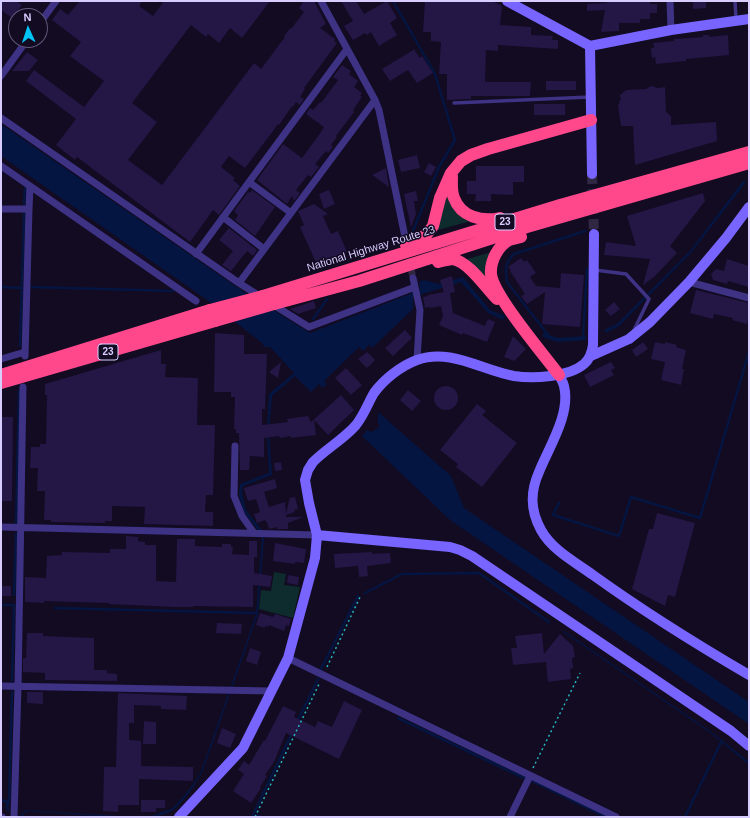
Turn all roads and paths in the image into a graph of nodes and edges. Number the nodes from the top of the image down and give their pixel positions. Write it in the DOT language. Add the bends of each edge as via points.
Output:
graph roads {
  1 [pos="56,1"];
  2 [pos="321,1"];
  3 [pos="507,1"];
  4 [pos="670,1"];
  5 [pos="735,1"];
  6 [pos="48,12"];
  7 [pos="749,19"];
  8 [pos="736,21"];
  9 [pos="671,30"];
  10 [pos="590,46"];
  11 [pos="21,48"];
  12 [pos="347,49"];
  13 [pos="1,76"];
  14 [pos="591,97"];
  15 [pos="375,100"];
  16 [pos="454,103"];
  17 [pos="1,118"];
  18 [pos="591,120"];
  19 [pos="749,152"];
  20 [pos="749,163"];
  21 [pos="1,166"];
  22 [pos="451,172"];
  23 [pos="592,174"];
  24 [pos="249,182"];
  25 [pos="30,186"];
  26 [pos="560,205"];
  27 [pos="749,207"];
  28 [pos="1,209"];
  29 [pos="28,209"];
  30 [pos="583,211"];
  31 [pos="291,213"];
  32 [pos="223,217"];
  33 [pos="594,234"];
  34 [pos="405,237"];
  35 [pos="264,249"];
  36 [pos="196,254"];
  37 [pos="354,268"];
  38 [pos="594,270"];
  39 [pos="413,278"];
  40 [pos="359,281"];
  41 [pos="689,282"];
  42 [pos="239,284"];
  43 [pos="415,288"];
  44 [pos="749,298"];
  45 [pos="196,301"];
  46 [pos="212,315"];
  47 [pos="514,315"];
  48 [pos="631,337"];
  49 [pos="590,356"];
  50 [pos="1,359"];
  51 [pos="417,360"];
  52 [pos="1,374"];
  53 [pos="559,375"];
  54 [pos="1,383"];
  55 [pos="23,387"];
  56 [pos="235,446"];
  57 [pos="1,527"];
  58 [pos="20,527"];
  59 [pos="258,533"];
  60 [pos="317,535"];
  61 [pos="362,595"];
  62 [pos="288,658"];
  63 [pos="580,673"];
  64 [pos="323,675"];
  65 [pos="749,675"];
  66 [pos="1,686"];
  67 [pos="18,687"];
  68 [pos="271,691"];
  69 [pos="749,746"];
  70 [pos="530,776"];
  71 [pos="14,817"];
  72 [pos="179,817"];
  73 [pos="255,817"];
  74 [pos="510,817"];
  75 [pos="616,817"];
  1 -- 6 [label="street"];
  2 -- 12 [label="street"];
  3 -- 10 [label="street"];
  4 -- 9 [label="street"];
  5 -- 8 [label="lane"];
  7 -- 8 [label="street"];
  8 -- 9 [label="street"];
  9 -- 10 [label="street"];
  10 -- 14 [label="street"];
  11 -- 13 [label="street"];
  12 -- 15 [label="street"];
  12 -- 24 [label="street"];
  14 -- 16 [label="lane"];
  14 -- 18 [label="street"];
  15 -- 31 [label="street"];
  15 -- 34 [label="street"];
  17 -- 36 [label="street"];
  18 -- 22 [label="highway, 23" via="471,155"];
  18 -- 23 [label="street"];
  19 -- 26 [label="highway, National Highway Route 23 / 23"];
  20 -- 30 [label="highway, National Highway Route 23 / 23"];
  21 -- 25 [label="street"];
  22 -- 26 [label="highway, 23" via="454,199 468,215 478,219 492,220 527,210"];
  22 -- 37 [label="highway, 23" via="440,198 433,226 427,234"];
  24 -- 31 [label="street"];
  24 -- 32 [label="street"];
  25 -- 29 [label="street"];
  25 -- 45 [label="street"];
  26 -- 37 [label="highway, National Highway Route 23 / 23"];
  27 -- 41 [label="street"];
  28 -- 29 [label="street"];
  29 -- 50 [label="street" via="25,354"];
  30 -- 40 [label="highway, National Highway Route 23 / 23"];
  30 -- 47 [label="highway, 23" via="554,226 509,240 499,250 491,264 491,275 495,287"];
  31 -- 35 [label="street"];
  32 -- 35 [label="street"];
  32 -- 36 [label="street"];
  33 -- 38 [label="street"];
  35 -- 42 [label="street"];
  36 -- 42 [label="street"];
  37 -- 46 [label="highway, National Highway Route 23 / 23, bridge" via="263,296"];
  38 -- 48 [label="lane" via="626,274 648,298"];
  38 -- 49 [label="street" via="593,345"];
  39 -- 43 [label="street"];
  40 -- 46 [label="highway, National Highway Route 23 / 23, bridge" via="274,304"];
  40 -- 47 [label="highway, 23" via="452,259 470,268"];
  41 -- 44 [label="street"];
  41 -- 48 [label="street" via="650,322"];
  42 -- 43 [label="street" via="309,327"];
  43 -- 51 [label="street" via="420,310"];
  46 -- 52 [label="highway, National Highway Route 23 / 23"];
  46 -- 54 [label="highway, National Highway Route 23 / 23"];
  47 -- 53 [label="highway, 23"];
  48 -- 49 [label="street"];
  49 -- 53 [label="street" via="584,364"];
  51 -- 53 [label="street" via="443,356 515,376"];
  51 -- 60 [label="street" via="406,364 382,384 356,425 320,455 308,470 305,480 306,492"];
  53 -- 65 [label="street" via="566,396 563,417 539,471 532,494 532,506 541,530 562,553 622,596"];
  55 -- 58 [label="street"];
  56 -- 59 [label="street" via="234,496 242,516"];
  57 -- 58 [label="street"];
  58 -- 59 [label="street"];
  58 -- 67 [label="street"];
  59 -- 60 [label="street"];
  60 -- 62 [label="street" via="315,558"];
  60 -- 69 [label="street" via="460,550 731,731"];
  61 -- 64 [label="path"];
  62 -- 64 [label="street"];
  62 -- 68 [label="street"];
  63 -- 70 [label="path"];
  64 -- 70 [label="street"];
  64 -- 73 [label="path"];
  66 -- 67 [label="street"];
  67 -- 68 [label="street"];
  67 -- 71 [label="street"];
  68 -- 72 [label="street" via="243,748"];
  70 -- 74 [label="street"];
  70 -- 75 [label="street"];
}
